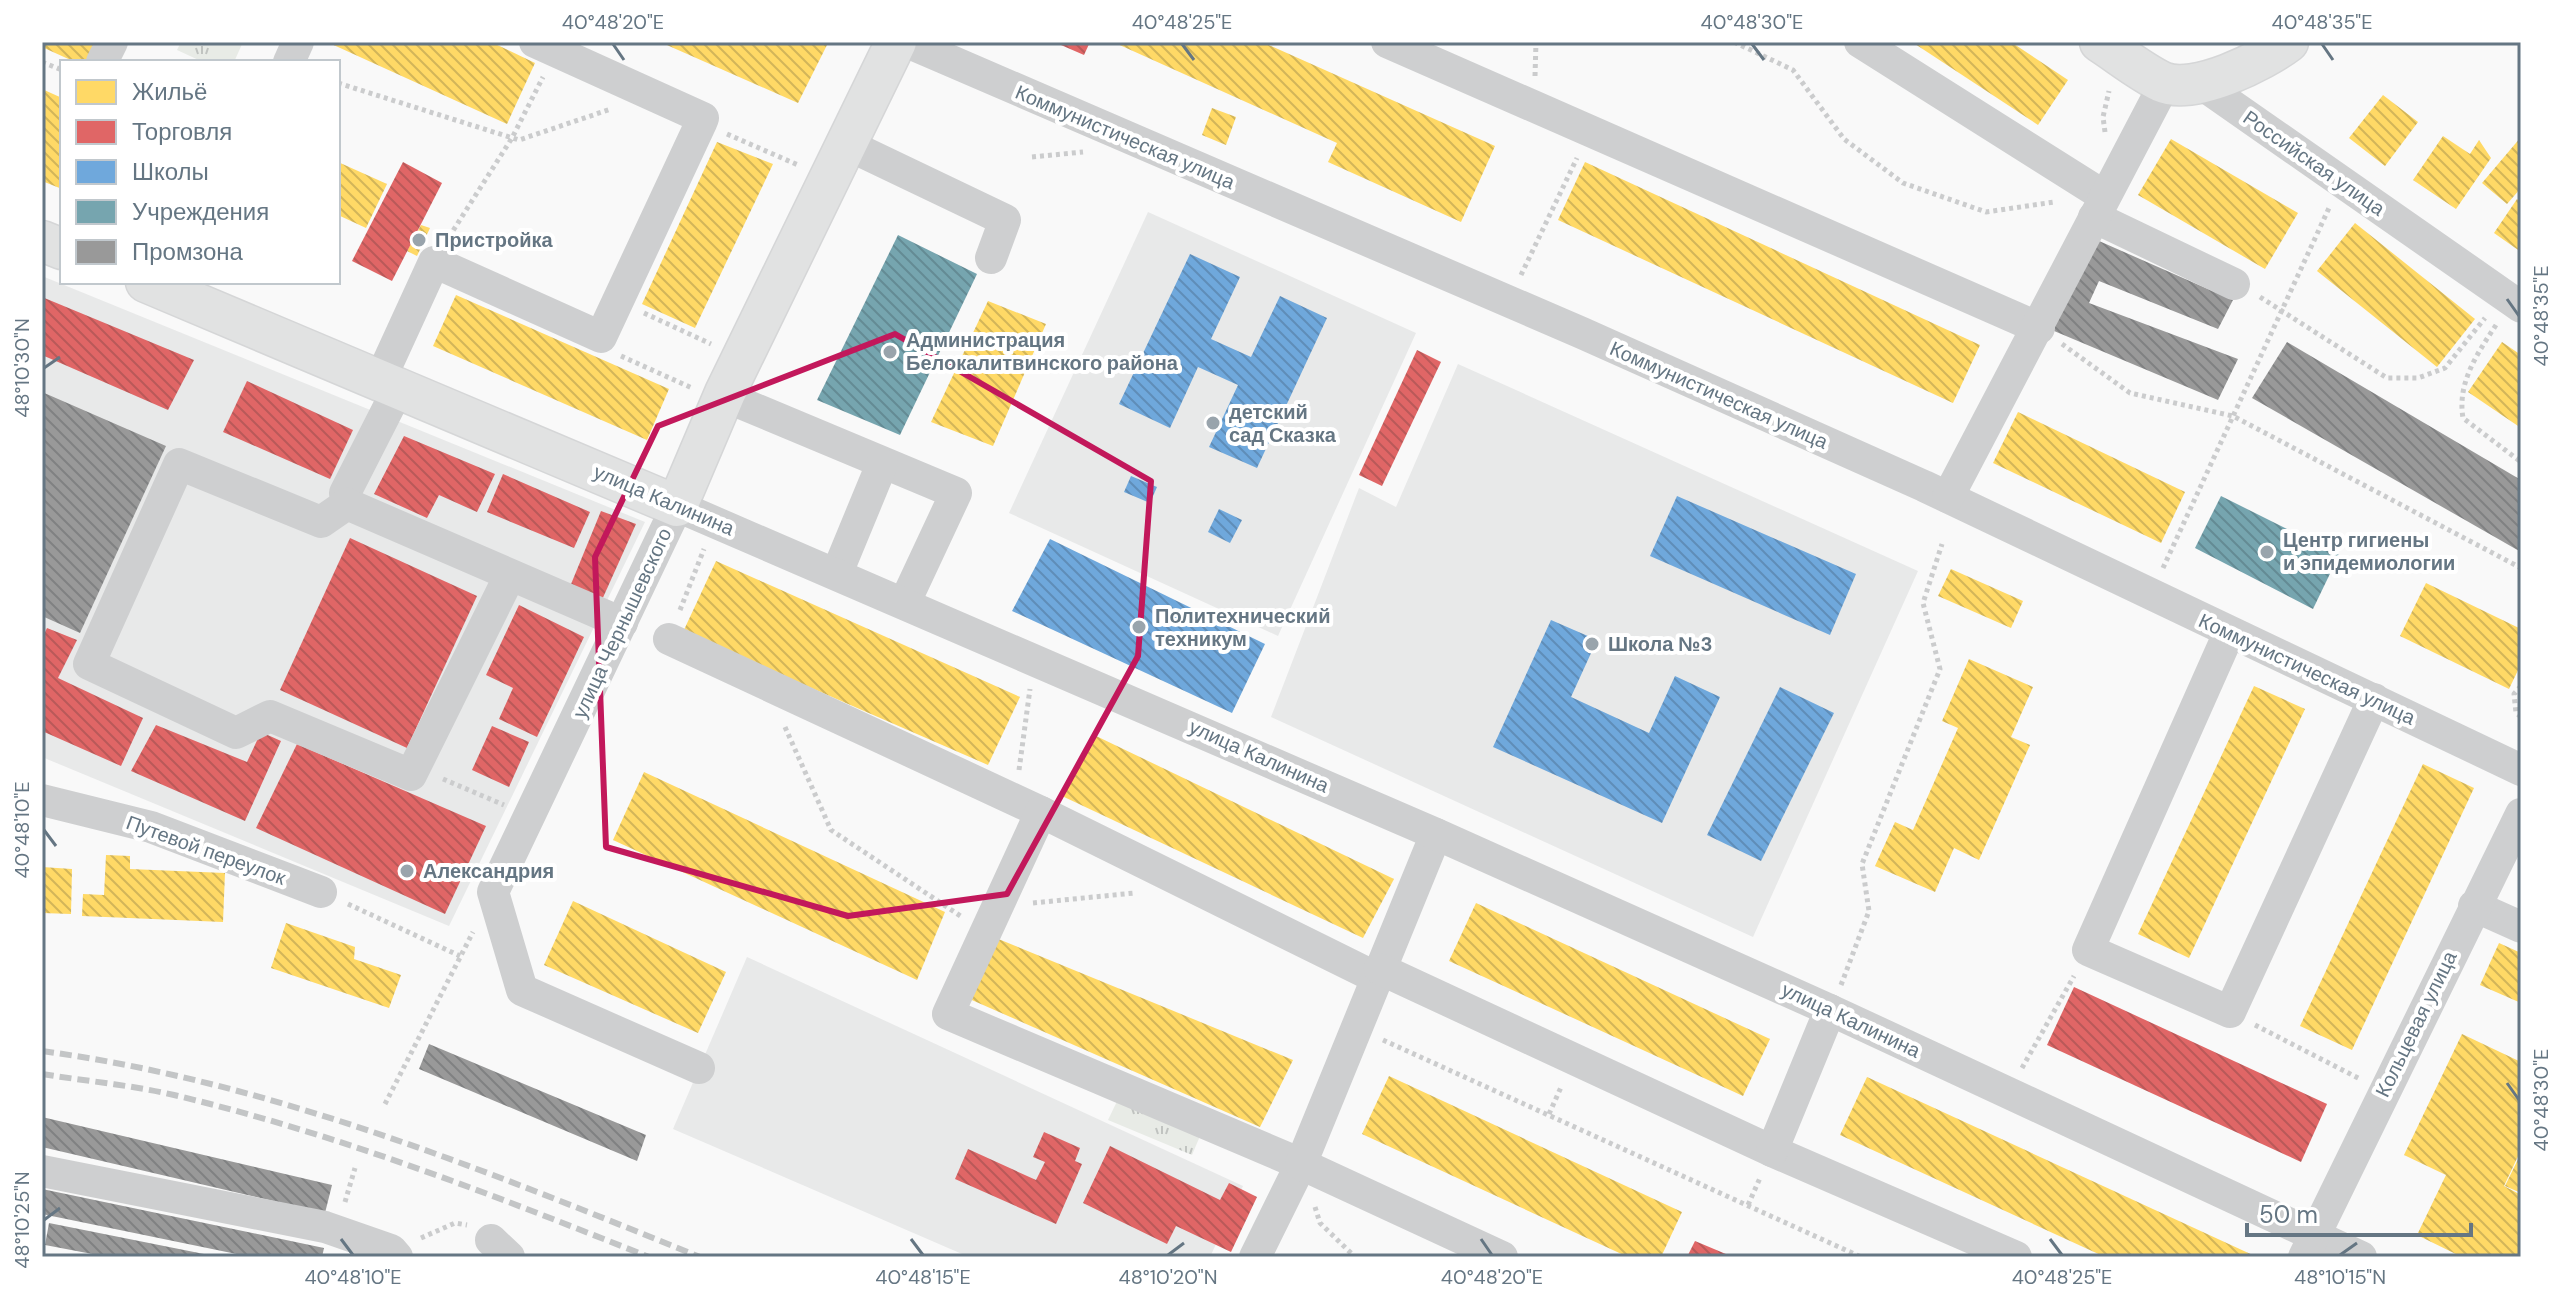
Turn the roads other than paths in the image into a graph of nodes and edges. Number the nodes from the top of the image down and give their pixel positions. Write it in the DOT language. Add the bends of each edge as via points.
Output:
graph roads {
  1 [pos="112,42"];
  2 [pos="896,42"];
  3 [pos="907,42"];
  4 [pos="1387,42"];
  5 [pos="1860,42"];
  6 [pos="2100,42"];
  7 [pos="538,43"];
  8 [pos="2268,47"];
  9 [pos="103,60"];
  10 [pos="2183,83"];
  11 [pos="846,144"];
  12 [pos="2093,199"];
  13 [pos="991,258"];
  14 [pos="2234,284"];
  15 [pos="171,287"];
  16 [pos="2512,301"];
  17 [pos="2039,328"];
  18 [pos="388,385"];
  19 [pos="708,391"];
  20 [pos="882,464"];
  21 [pos="1948,497"];
  22 [pos="347,504"];
  23 [pos="677,506"];
  24 [pos="837,573"];
  25 [pos="510,575"];
  26 [pos="905,602"];
  27 [pos="622,623"];
  28 [pos="2229,633"];
  29 [pos="669,639"];
  30 [pos="2374,699"];
  31 [pos="2521,770"];
  32 [pos="42,800"];
  33 [pos="1028,806"];
  34 [pos="2521,814"];
  35 [pos="1436,834"];
  36 [pos="321,892"];
  37 [pos="2474,906"];
  38 [pos="2521,927"];
  39 [pos="1379,974"];
  40 [pos="1834,1001"];
  41 [pos="699,1068"];
  42 [pos="1772,1151"];
  43 [pos="1301,1164"];
  44 [pos="42,1171"];
  45 [pos="2309,1246"];
  46 [pos="394,1254"];
  47 [pos="1255,1257"];
  48 [pos="1502,1257"];
  49 [pos="2016,1257"];
  50 [pos="2361,1257"];
  1 -- 9 [label="street"];
  2 -- 11 [label="main road, улица Чернышевского"];
  3 -- 21 [label="street, Коммунистическая улица"];
  4 -- 17 [label="street"];
  5 -- 12 [label="street"];
  6 -- 10 [label="main road, Российская улица"];
  7 -- 18 [label="street" via="703,118 701,123 601,337 434,262"];
  8 -- 10 [label="main road"];
  10 -- 12 [label="street"];
  10 -- 16 [label="street, Российская улица"];
  11 -- 13 [label="street" via="1005,220"];
  11 -- 19 [label="main road, улица Чернышевского"];
  12 -- 14 [label="street"];
  12 -- 17 [label="street"];
  15 -- 18 [label="main road, улица Калинина"];
  17 -- 21 [label="street"];
  18 -- 22 [label="street" via="345,493"];
  18 -- 23 [label="main road, улица Калинина"];
  19 -- 20 [label="street"];
  19 -- 23 [label="main road, улица Чернышевского"];
  20 -- 24 [label="street"];
  20 -- 26 [label="street" via="956,493"];
  21 -- 28 [label="street, Коммунистическая улица"];
  22 -- 25 [label="street"];
  22 -- 25 [label="street" via="321,522 179,464 89,664 236,733 270,716 411,775"];
  23 -- 24 [label="street, улица Калинина"];
  23 -- 27 [label="street, улица Чернышевского"];
  24 -- 26 [label="street, улица Калинина"];
  25 -- 27 [label="street"];
  26 -- 35 [label="street, улица Калинина"];
  27 -- 41 [label="street, улица Чернышевского" via="493,892 522,990"];
  28 -- 30 [label="street, Коммунистическая улица"];
  28 -- 30 [label="street" via="2088,950 2230,1012"];
  29 -- 33 [label="street"];
  30 -- 31 [label="street, Коммунистическая улица"];
  32 -- 36 [label="street, Путевой переулок" via="151,827"];
  33 -- 39 [label="street"];
  33 -- 43 [label="street" via="989,921 948,1014"];
  34 -- 37 [label="street, Кольцевая улица"];
  35 -- 39 [label="street"];
  35 -- 40 [label="street, улица Калинина"];
  37 -- 38 [label="street"];
  37 -- 45 [label="street, Кольцевая улица"];
  39 -- 42 [label="street"];
  39 -- 43 [label="street"];
  40 -- 42 [label="street"];
  40 -- 45 [label="street, улица Калинина"];
  42 -- 49 [label="street"];
  43 -- 47 [label="street"];
  43 -- 48 [label="street"];
  44 -- 46 [label="street" via="325,1227"];
  45 -- 50 [label="street, улица Калинина"];
}
